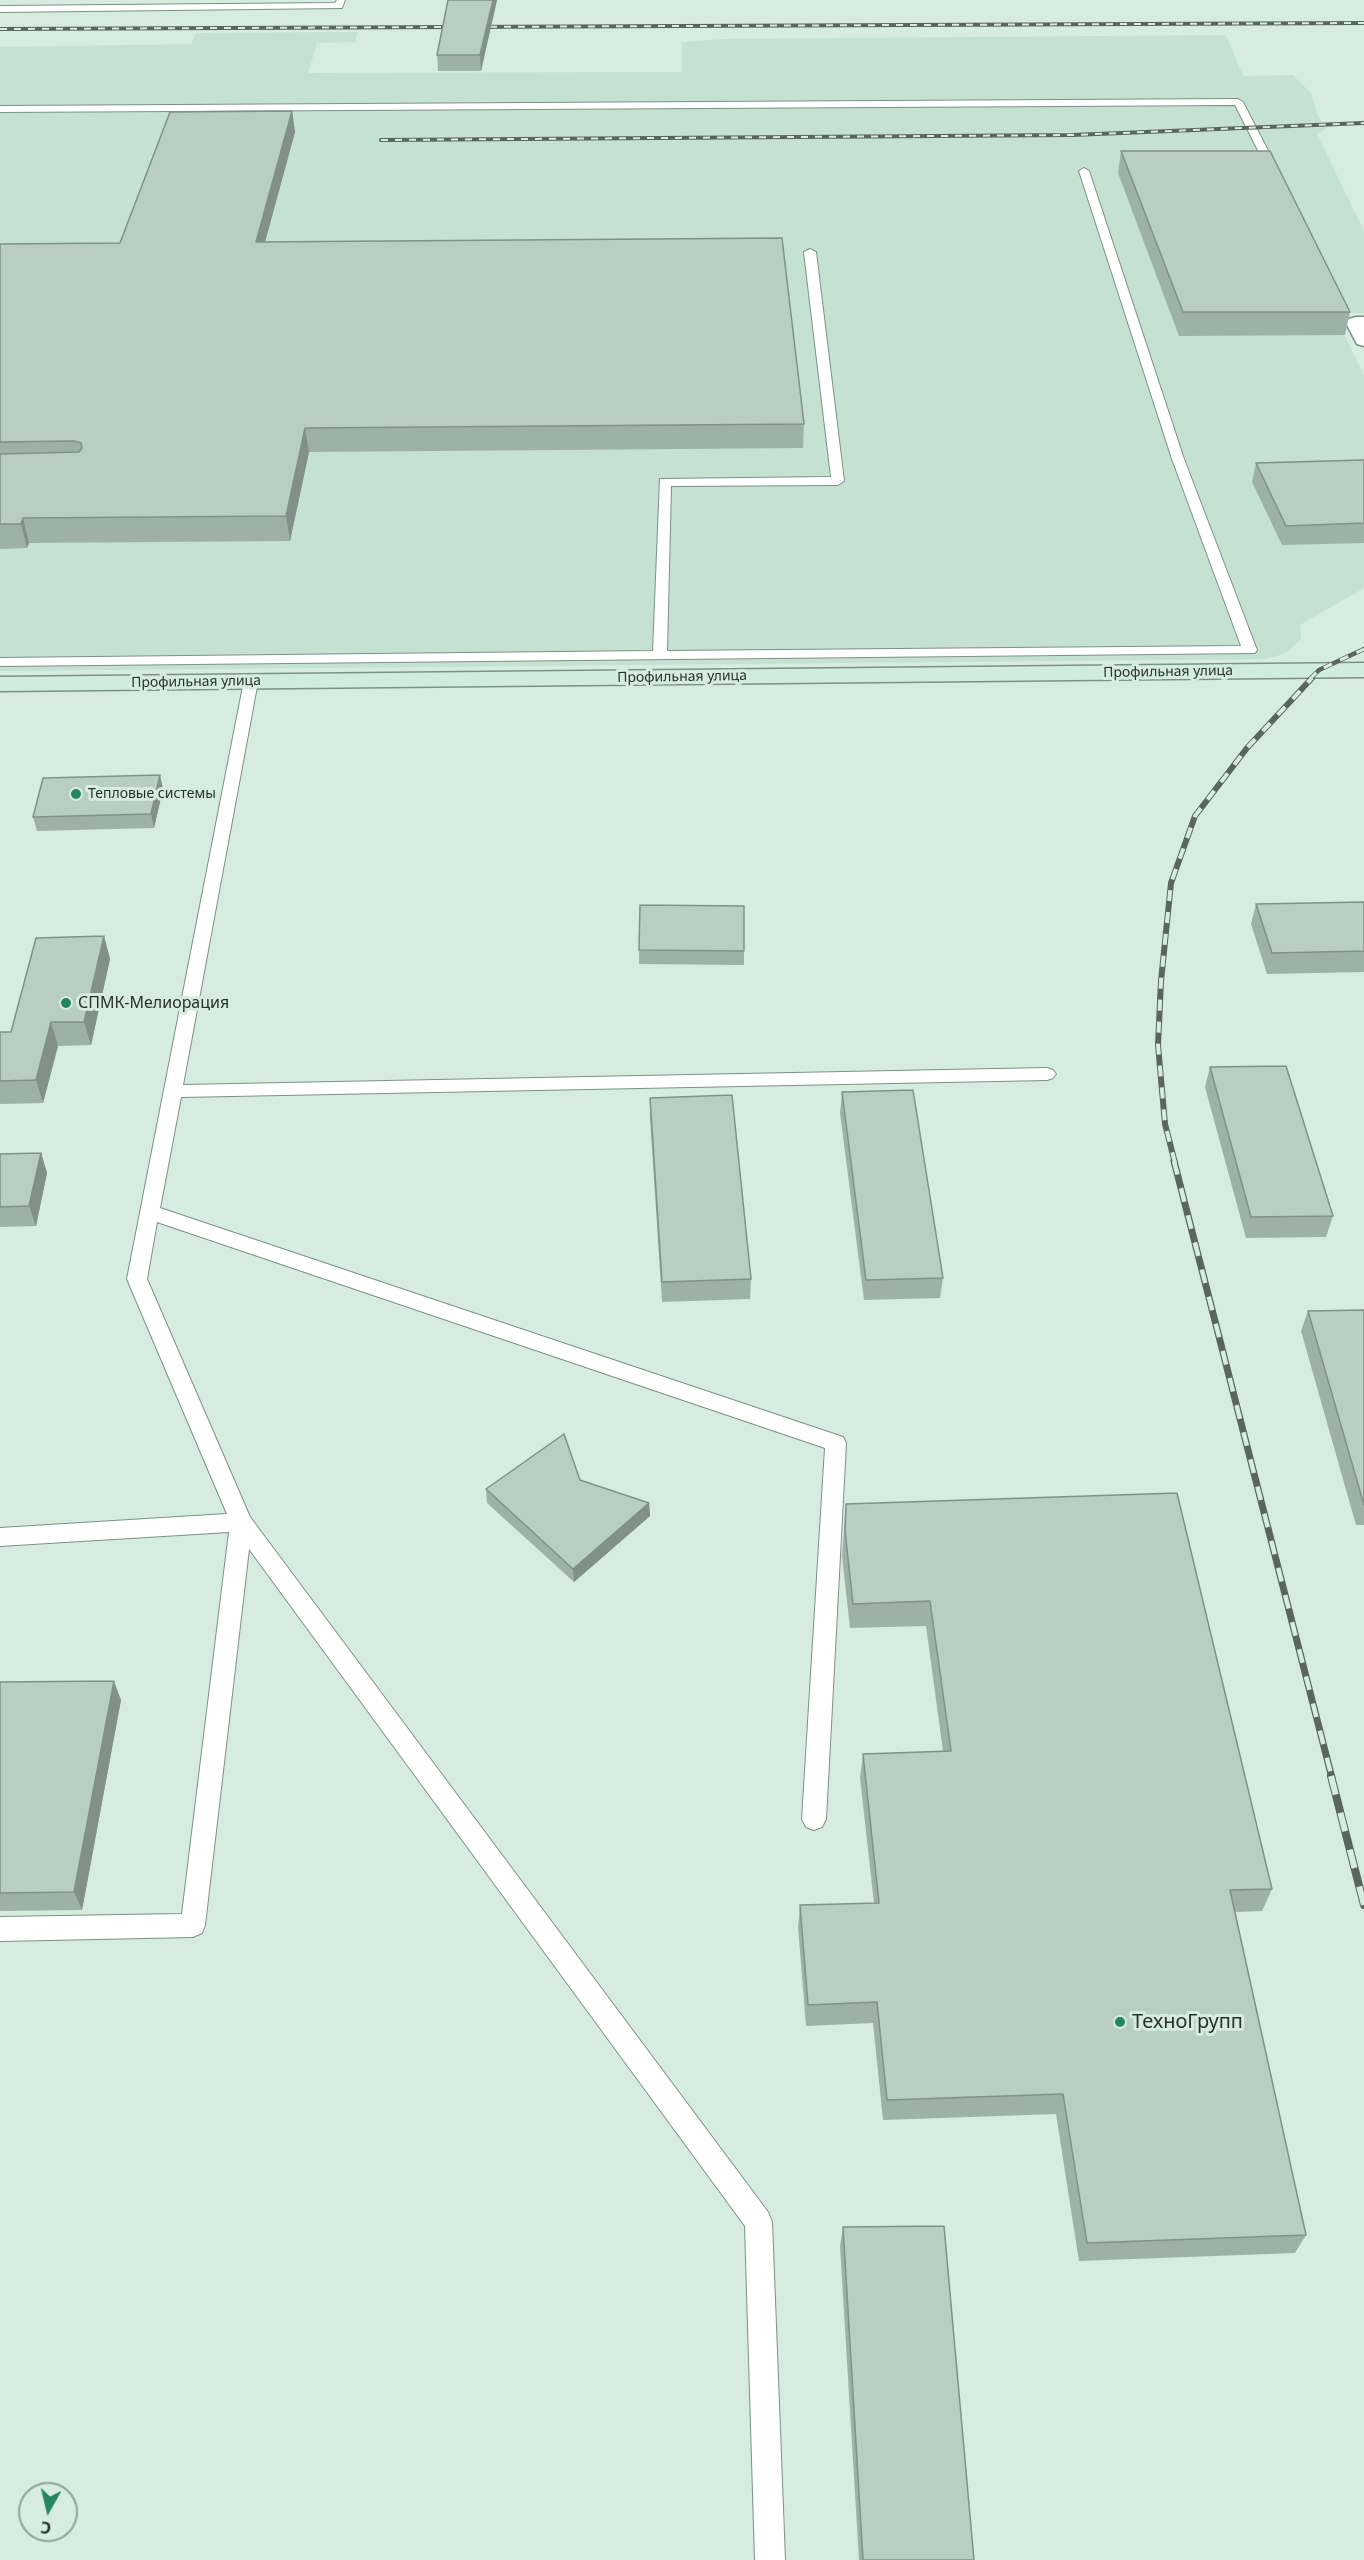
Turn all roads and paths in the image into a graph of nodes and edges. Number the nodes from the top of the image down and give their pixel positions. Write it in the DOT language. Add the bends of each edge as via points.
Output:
graph roads {
  1 [pos="341,0"];
  2 [pos="0,9"];
  3 [pos="0,110"];
  4 [pos="1084,171"];
  5 [pos="1277,179"];
  6 [pos="810,252"];
  7 [pos="1364,323"];
  8 [pos="1364,340"];
  9 [pos="660,656"];
  10 [pos="0,662"];
  11 [pos="1364,670"];
  12 [pos="251,681"];
  13 [pos="0,684"];
  14 [pos="1047,1074"];
  15 [pos="173,1091"];
  16 [pos="150,1212"];
  17 [pos="241,1522"];
  18 [pos="0,1537"];
  19 [pos="814,1819"];
  20 [pos="0,1929"];
  21 [pos="770,2560"];
  1 -- 2 [label="lane" via="339,6"];
  3 -- 5 [label="lane" via="1238,102"];
  4 -- 9 [label="lane" via="1178,459 1250,650"];
  6 -- 9 [label="lane" via="838,481 664,482"];
  7 -- 8 [label="street" via="1356,323"];
  9 -- 10 [label="lane"];
  11 -- 12 [label="street, Профильная улица"];
  12 -- 13 [label="street, Профильная улица"];
  12 -- 15 [label="lane"];
  14 -- 15 [label="lane"];
  15 -- 16 [label="lane"];
  16 -- 17 [label="lane" via="137,1279"];
  16 -- 19 [label="lane" via="836,1443"];
  17 -- 18 [label="lane"];
  17 -- 20 [label="lane" via="193,1926"];
  17 -- 21 [label="lane" via="758,2222"];
}
